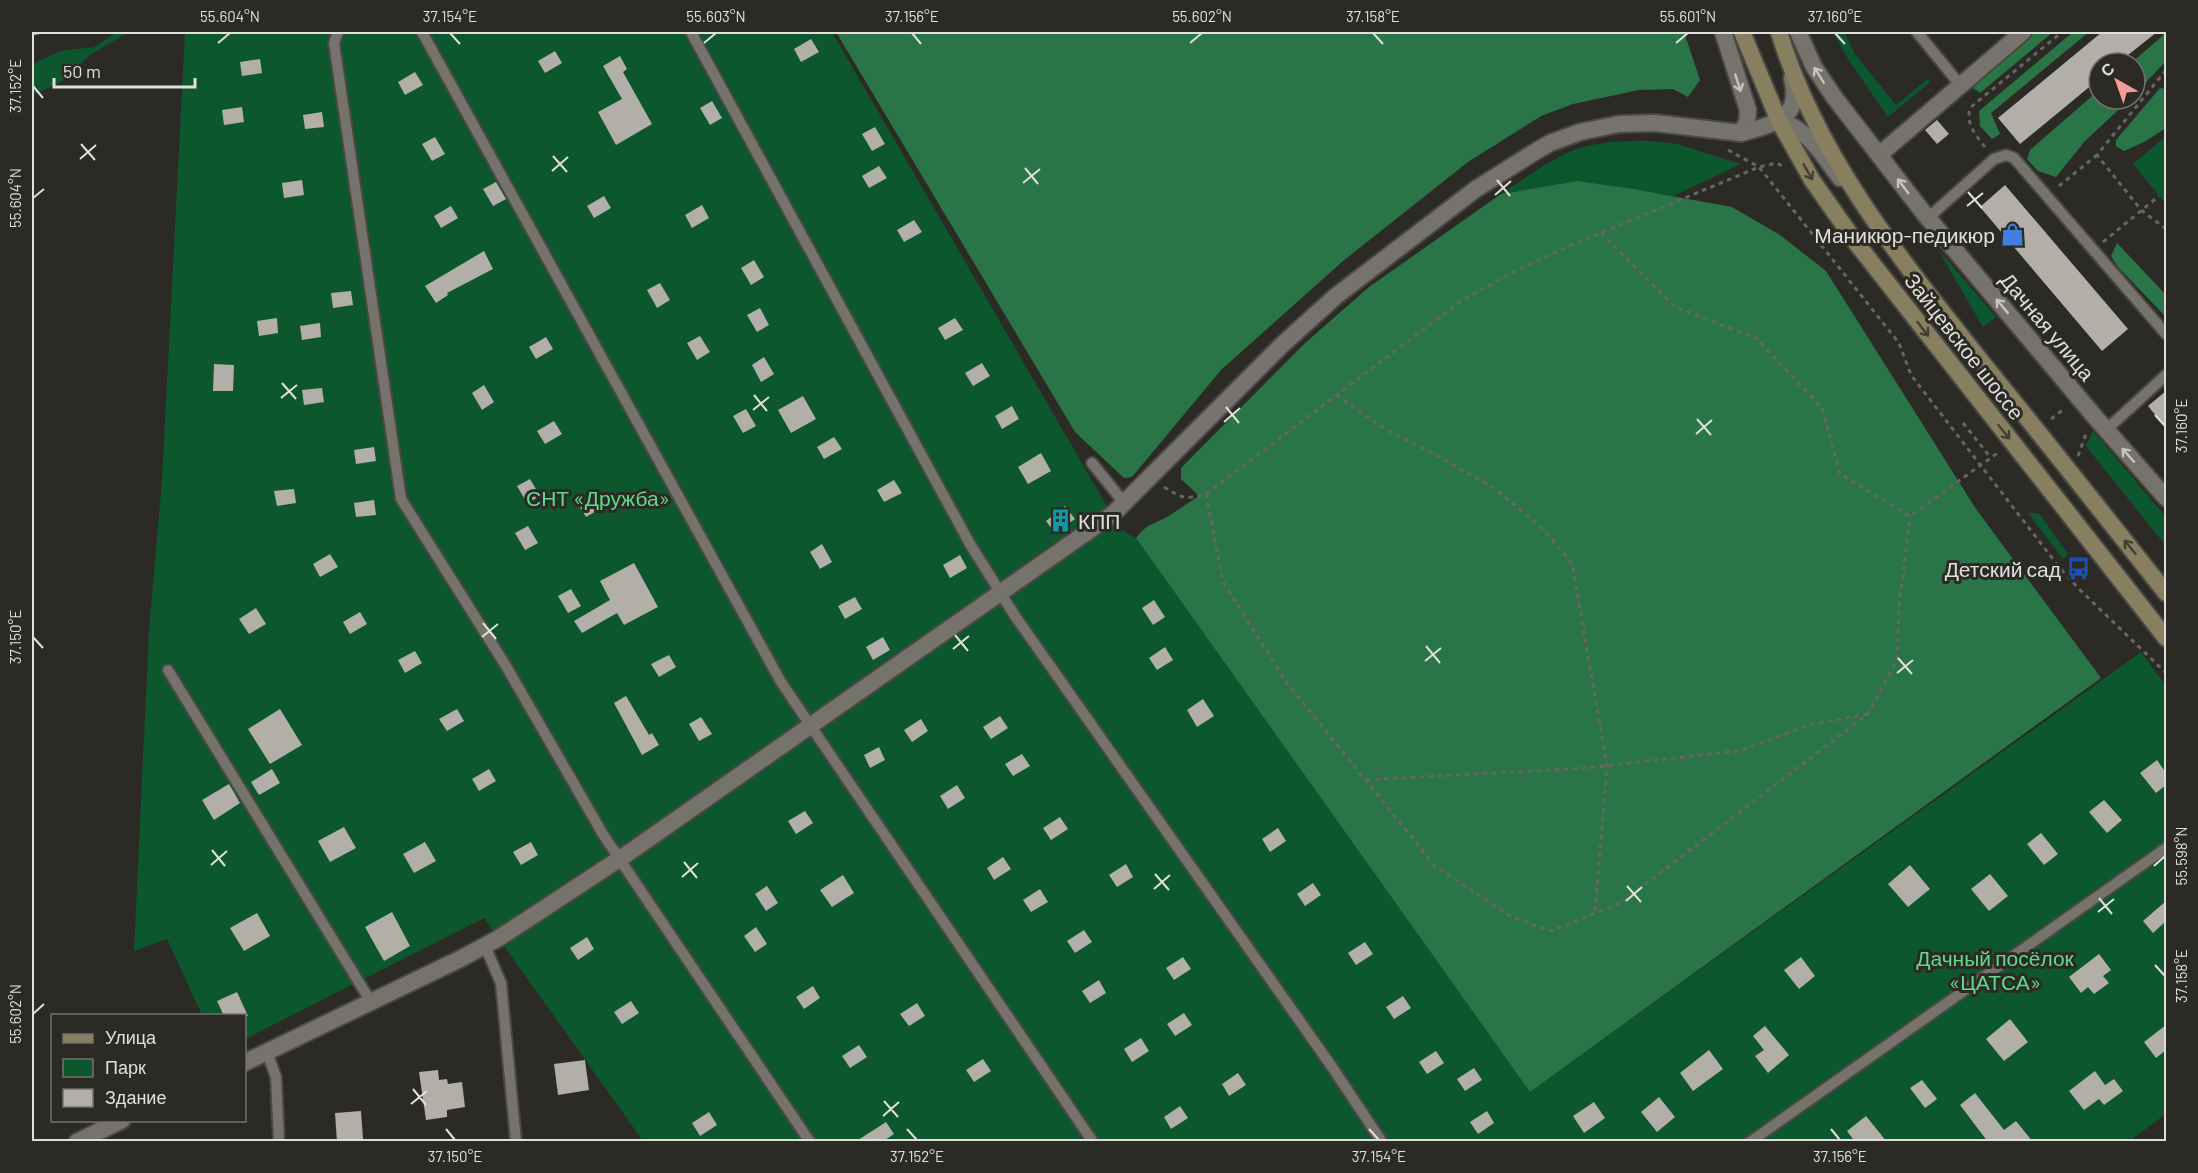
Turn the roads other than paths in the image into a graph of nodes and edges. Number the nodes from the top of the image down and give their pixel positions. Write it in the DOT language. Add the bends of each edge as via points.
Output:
graph roads {
  1 [pos="338,32"];
  2 [pos="422,32"];
  3 [pos="691,32"];
  4 [pos="1723,32"];
  5 [pos="1742,32"];
  6 [pos="1779,32"];
  7 [pos="1797,32"];
  8 [pos="1917,32"];
  9 [pos="2023,32"];
  10 [pos="1788,62"];
  11 [pos="1961,86"];
  12 [pos="1779,121"];
  13 [pos="1741,133"];
  14 [pos="1879,154"];
  15 [pos="1863,207"];
  16 [pos="1928,218"];
  17 [pos="2166,334"];
  18 [pos="2166,375"];
  19 [pos="2106,430"];
  20 [pos="1092,463"];
  21 [pos="2166,498"];
  22 [pos="1125,504"];
  23 [pos="1000,591"];
  24 [pos="2166,593"];
  25 [pos="2166,638"];
  26 [pos="168,670"];
  27 [pos="811,724"];
  28 [pos="2166,848"];
  29 [pos="620,859"];
  30 [pos="485,946"];
  31 [pos="371,1002"];
  32 [pos="267,1052"];
  33 [pos="246,1062"];
  34 [pos="118,1122"];
  35 [pos="77,1142"];
  36 [pos="279,1142"];
  37 [pos="516,1142"];
  38 [pos="810,1142"];
  39 [pos="1093,1142"];
  40 [pos="1382,1142"];
  41 [pos="1750,1142"];
  1 -- 29 [label="lane" via="334,43 402,500"];
  2 -- 27 [label="lane" via="764,652"];
  3 -- 23 [label="lane" via="970,544"];
  4 -- 13 [label="street, one-way" via="1748,110"];
  5 -- 12 [label="main road, Зайцевское шоссе"];
  6 -- 10 [label="main road, Зайцевское шоссе"];
  14 -- 7 [label="street, Дачная улица, one-way" via="1823,81"];
  8 -- 11 [label="lane"];
  9 -- 11 [label="street"];
  10 -- 12 [label="street" via="1796,99"];
  10 -- 15 [label="main road, Зайцевское шоссе" via="1804,100"];
  11 -- 14 [label="street"];
  12 -- 13 [label="street"];
  12 -- 15 [label="street" via="1807,136"];
  12 -- 25 [label="main road, Зайцевское шоссе, one-way" via="1812,180 1857,244"];
  13 -- 22 [label="street" via="1655,123 1619,124 1580,132 1533,153 1476,189 1336,296 1230,396"];
  16 -- 14 [label="street, Дачная улица, one-way"];
  24 -- 15 [label="main road, Зайцевское шоссе, one-way"];
  16 -- 17 [label="lane" via="1994,159 2006,155 2014,158"];
  19 -- 16 [label="street, Дачная улица, one-way"];
  18 -- 19 [label="lane"];
  21 -- 19 [label="street, Дачная улица, one-way"];
  20 -- 22 [label="lane"];
  22 -- 23 [label="street"];
  23 -- 27 [label="street"];
  23 -- 40 [label="lane"];
  26 -- 31 [label="lane"];
  27 -- 29 [label="street"];
  27 -- 39 [label="lane"];
  28 -- 41 [label="lane"];
  29 -- 30 [label="street"];
  29 -- 38 [label="lane"];
  30 -- 31 [label="street"];
  30 -- 37 [label="lane" via="501,982"];
  31 -- 32 [label="street"];
  32 -- 33 [label="street"];
  32 -- 36 [label="lane" via="276,1077"];
  34 -- 35 [label="street"];
}
